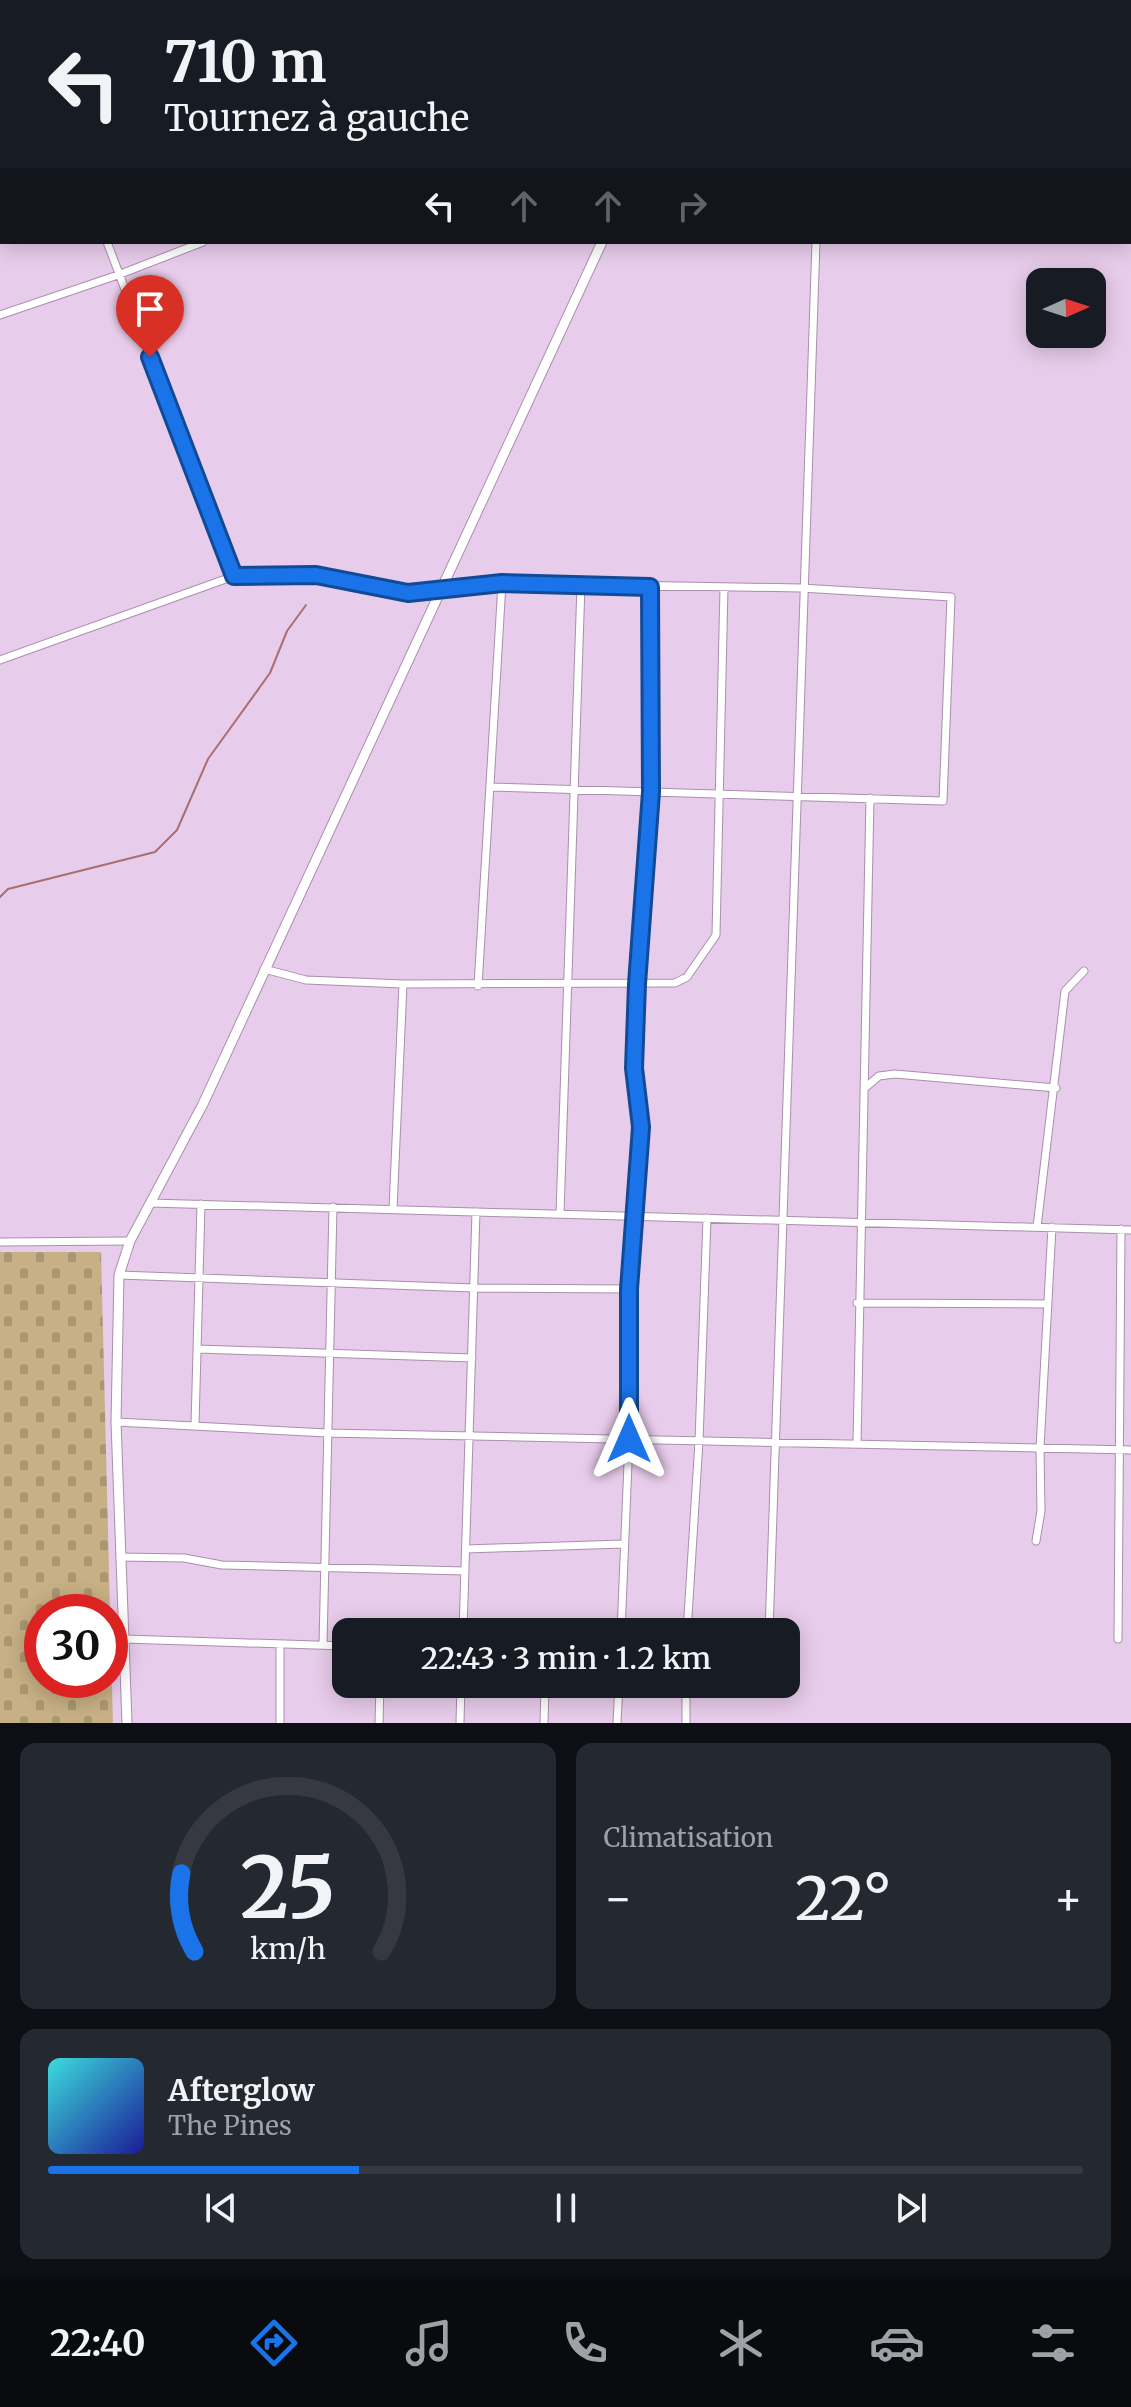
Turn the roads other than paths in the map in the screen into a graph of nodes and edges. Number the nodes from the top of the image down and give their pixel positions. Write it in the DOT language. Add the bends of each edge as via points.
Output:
graph roads {
  1 [pos="108,244"];
  2 [pos="198,244"];
  3 [pos="601,244"];
  4 [pos="816,244"];
  5 [pos="118,275"];
  6 [pos="0,315"];
  7 [pos="234,576"];
  8 [pos="502,583"];
  9 [pos="581,585"];
  10 [pos="442,587"];
  11 [pos="650,587"];
  12 [pos="724,588"];
  13 [pos="801,588"];
  14 [pos="0,660"];
  15 [pos="492,787"];
  16 [pos="573,791"];
  17 [pos="651,792"];
  18 [pos="719,794"];
  19 [pos="795,796"];
  20 [pos="870,798"];
  21 [pos="264,969"];
  22 [pos="1084,971"];
  23 [pos="403,984"];
  24 [pos="637,984"];
  25 [pos="478,986"];
  26 [pos="568,986"];
  27 [pos="865,1088"];
  28 [pos="1056,1088"];
  29 [pos="150,1203"];
  30 [pos="201,1204"];
  31 [pos="333,1207"];
  32 [pos="393,1209"];
  33 [pos="476,1212"];
  34 [pos="560,1214"];
  35 [pos="635,1216"];
  36 [pos="707,1218"];
  37 [pos="782,1220"];
  38 [pos="859,1222"];
  39 [pos="1037,1227"];
  40 [pos="1052,1227"];
  41 [pos="1121,1229"];
  42 [pos="1131,1230"];
  43 [pos="130,1241"];
  44 [pos="0,1242"];
  45 [pos="119,1275"];
  46 [pos="198,1279"];
  47 [pos="332,1283"];
  48 [pos="474,1288"];
  49 [pos="629,1289"];
  50 [pos="857,1303"];
  51 [pos="1048,1304"];
  52 [pos="198,1349"];
  53 [pos="330,1355"];
  54 [pos="472,1358"];
  55 [pos="116,1422"];
  56 [pos="195,1425"];
  57 [pos="327,1433"];
  58 [pos="469,1436"];
  59 [pos="629,1439"];
  60 [pos="699,1441"];
  61 [pos="775,1442"];
  62 [pos="857,1444"];
  63 [pos="1040,1448"];
  64 [pos="1119,1449"];
  65 [pos="1131,1450"];
  66 [pos="1036,1541"];
  67 [pos="623,1544"];
  68 [pos="466,1549"];
  69 [pos="121,1557"];
  70 [pos="326,1567"];
  71 [pos="465,1571"];
  72 [pos="122,1594"];
  73 [pos="463,1618"];
  74 [pos="621,1618"];
  75 [pos="688,1618"];
  76 [pos="769,1618"];
  77 [pos="128,1639"];
  78 [pos="1118,1639"];
  79 [pos="323,1645"];
  80 [pos="332,1645"];
  81 [pos="280,1646"];
  82 [pos="126,1698"];
  83 [pos="380,1698"];
  84 [pos="461,1698"];
  85 [pos="545,1698"];
  86 [pos="618,1698"];
  87 [pos="686,1698"];
  88 [pos="127,1723"];
  89 [pos="280,1723"];
  90 [pos="379,1723"];
  91 [pos="460,1723"];
  92 [pos="544,1723"];
  93 [pos="617,1723"];
  94 [pos="686,1723"];
  1 -- 5 [label="street"];
  2 -- 5 [label="street"];
  3 -- 10 [label="street"];
  4 -- 13 [label="street"];
  5 -- 6 [label="street"];
  5 -- 7 [label="street"];
  7 -- 10 [label="street" via="316,575 408,593"];
  7 -- 14 [label="street"];
  8 -- 9 [label="street"];
  8 -- 10 [label="street"];
  8 -- 15 [label="street"];
  9 -- 11 [label="street"];
  9 -- 16 [label="street"];
  10 -- 21 [label="street"];
  11 -- 12 [label="street"];
  11 -- 17 [label="street"];
  12 -- 13 [label="street"];
  12 -- 18 [label="street"];
  13 -- 19 [label="street"];
  13 -- 20 [label="street" via="951,597 943,801"];
  15 -- 16 [label="street"];
  15 -- 25 [label="street"];
  16 -- 17 [label="street"];
  16 -- 26 [label="street"];
  17 -- 18 [label="street"];
  17 -- 24 [label="street"];
  18 -- 19 [label="street"];
  18 -- 24 [label="street" via="716,935 687,977 675,983"];
  19 -- 20 [label="street"];
  19 -- 37 [label="street"];
  20 -- 27 [label="street"];
  21 -- 23 [label="street" via="306,980"];
  21 -- 29 [label="street" via="203,1104"];
  22 -- 28 [label="street" via="1065,991 1055,1054"];
  23 -- 25 [label="street"];
  23 -- 32 [label="street"];
  24 -- 26 [label="street"];
  24 -- 35 [label="street" via="634,1068 641,1127"];
  25 -- 26 [label="street"];
  26 -- 34 [label="street"];
  27 -- 28 [label="street" via="873,1079 895,1074"];
  27 -- 38 [label="street"];
  28 -- 39 [label="street"];
  29 -- 30 [label="street"];
  29 -- 43 [label="street"];
  30 -- 31 [label="street"];
  30 -- 46 [label="street"];
  31 -- 32 [label="street"];
  31 -- 47 [label="street"];
  32 -- 33 [label="street"];
  33 -- 34 [label="street"];
  33 -- 48 [label="street"];
  34 -- 35 [label="street"];
  35 -- 36 [label="street"];
  35 -- 49 [label="street"];
  36 -- 37 [label="street"];
  36 -- 60 [label="street"];
  37 -- 38 [label="street"];
  37 -- 61 [label="street"];
  38 -- 39 [label="street"];
  38 -- 50 [label="street"];
  39 -- 40 [label="street"];
  40 -- 41 [label="street"];
  40 -- 51 [label="street"];
  41 -- 42 [label="street"];
  41 -- 64 [label="street"];
  43 -- 44 [label="street"];
  43 -- 45 [label="street"];
  45 -- 46 [label="street"];
  45 -- 55 [label="street"];
  46 -- 47 [label="street"];
  46 -- 52 [label="street"];
  47 -- 48 [label="street"];
  47 -- 53 [label="street"];
  48 -- 49 [label="street"];
  48 -- 54 [label="street"];
  49 -- 59 [label="street"];
  50 -- 51 [label="street"];
  50 -- 62 [label="street"];
  51 -- 63 [label="street"];
  52 -- 53 [label="street"];
  52 -- 56 [label="street"];
  53 -- 54 [label="street"];
  53 -- 57 [label="street"];
  54 -- 58 [label="street"];
  55 -- 56 [label="street"];
  55 -- 69 [label="street"];
  56 -- 57 [label="street"];
  57 -- 58 [label="street"];
  57 -- 70 [label="street"];
  58 -- 59 [label="street"];
  58 -- 68 [label="street"];
  59 -- 60 [label="street"];
  59 -- 67 [label="street"];
  60 -- 61 [label="street"];
  60 -- 75 [label="street"];
  61 -- 62 [label="street"];
  61 -- 76 [label="street"];
  62 -- 63 [label="street"];
  63 -- 64 [label="street"];
  63 -- 66 [label="street"];
  64 -- 65 [label="street"];
  64 -- 78 [label="street"];
  67 -- 68 [label="street"];
  67 -- 74 [label="street"];
  68 -- 71 [label="street"];
  69 -- 70 [label="street"];
  69 -- 72 [label="street"];
  70 -- 71 [label="street"];
  70 -- 79 [label="street"];
  71 -- 73 [label="street"];
  77 -- 81 [label="street"];
  79 -- 80 [label="street"];
  79 -- 81 [label="street"];
  81 -- 89 [label="street"];
  82 -- 88 [label="street"];
  83 -- 90 [label="street"];
  84 -- 91 [label="street"];
  85 -- 92 [label="street"];
  86 -- 93 [label="street"];
  87 -- 94 [label="street"];
}
